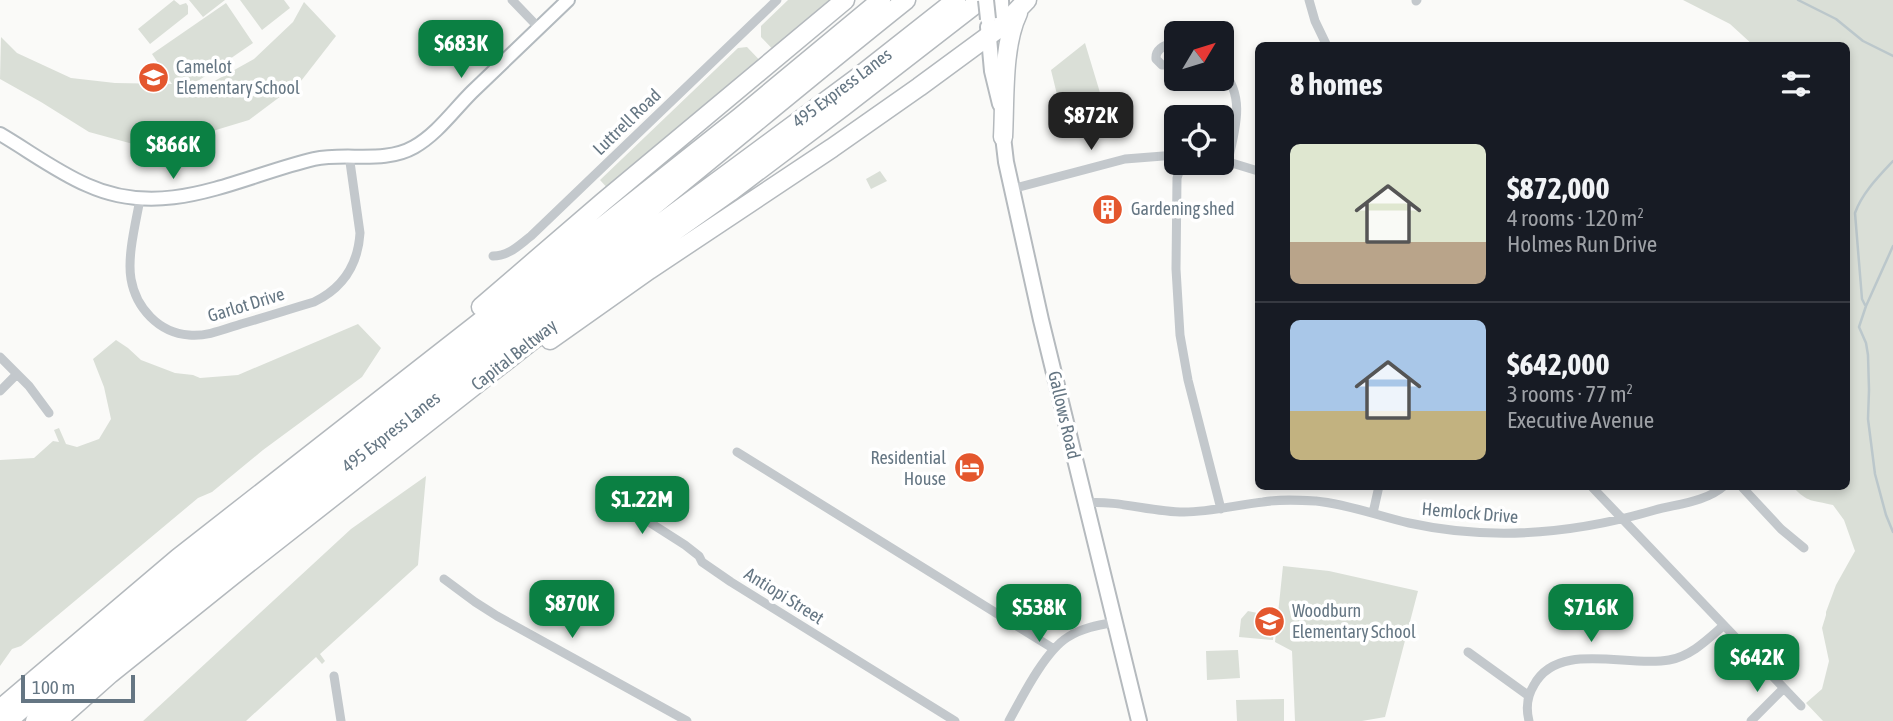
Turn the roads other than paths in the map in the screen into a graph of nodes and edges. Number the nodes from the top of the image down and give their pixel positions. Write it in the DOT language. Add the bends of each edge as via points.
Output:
graph roads {
  1 [pos="512,0"];
  2 [pos="568,0"];
  3 [pos="777,0"];
  4 [pos="845,0"];
  5 [pos="881,0"];
  6 [pos="906,0"];
  7 [pos="956,0"];
  8 [pos="981,0"];
  9 [pos="1309,0"];
  10 [pos="1023,4"];
  11 [pos="994,13"];
  12 [pos="539,28"];
  13 [pos="1325,42"];
  14 [pos="1164,47"];
  15 [pos="1164,65"];
  16 [pos="868,88"];
  17 [pos="1233,91"];
  18 [pos="1234,131"];
  19 [pos="0,134"];
  20 [pos="1003,137"];
  21 [pos="349,155"];
  22 [pos="1164,156"];
  23 [pos="1234,164"];
  24 [pos="1255,170"];
  25 [pos="1178,175"];
  26 [pos="1012,189"];
  27 [pos="140,199"];
  28 [pos="493,256"];
  29 [pos="0,357"];
  30 [pos="17,374"];
  31 [pos="0,391"];
  32 [pos="378,402"];
  33 [pos="445,409"];
  34 [pos="49,413"];
  35 [pos="737,452"];
  36 [pos="1378,490"];
  37 [pos="1595,490"];
  38 [pos="1717,490"];
  39 [pos="1745,490"];
  40 [pos="602,492"];
  41 [pos="1085,503"];
  42 [pos="1221,509"];
  43 [pos="1373,513"];
  44 [pos="1622,520"];
  45 [pos="1804,548"];
  46 [pos="444,579"];
  47 [pos="1115,622"];
  48 [pos="1723,626"];
  49 [pos="1054,649"];
  50 [pos="1468,652"];
  51 [pos="334,676"];
  52 [pos="1783,689"];
  53 [pos="1529,696"];
  54 [pos="1801,706"];
  55 [pos="0,709"];
  56 [pos="8,721"];
  57 [pos="35,721"];
  58 [pos="57,721"];
  59 [pos="341,721"];
  60 [pos="687,721"];
  61 [pos="954,721"];
  62 [pos="1009,721"];
  63 [pos="1139,721"];
  64 [pos="1529,721"];
  65 [pos="1751,721"];
  1 -- 12 [label="street"];
  2 -- 12 [label="street"];
  3 -- 28 [label="street, Luttrell Road" via="531,236 512,251"];
  4 -- 32 [label="highway" via="556,242"];
  5 -- 32 [label="highway" via="729,126"];
  6 -- 56 [label="highway, 495 Express Lanes" via="610,242 192,566"];
  7 -- 57 [label="highway, 495 Express Lanes" via="490,354"];
  8 -- 16 [label="highway, Capital Beltway"];
  9 -- 13 [label="street"];
  10 -- 11 [label="highway"];
  10 -- 20 [label="highway" via="1009,42"];
  11 -- 16 [label="highway"];
  11 -- 20 [label="main road, Gallows Road" via="992,71"];
  11 -- 33 [label="highway" via="919,87"];
  12 -- 21 [label="street" via="423,141 391,155"];
  14 -- 15 [label="street" via="1157,51 1156,59"];
  16 -- 33 [label="highway, Capital Beltway" via="637,258"];
  17 -- 18 [label="street" via="1238,108"];
  19 -- 27 [label="street" via="89,186"];
  20 -- 26 [label="main road, Gallows Road"];
  21 -- 27 [label="street" via="316,159 193,195"];
  21 -- 27 [label="street, Garlot Drive" via="360,233 353,265 342,283 314,302 201,335 162,327 145,311 134,291 131,270"];
  22 -- 26 [label="street" via="1125,159"];
  23 -- 24 [label="street"];
  25 -- 42 [label="street" via="1180,335"];
  26 -- 41 [label="main road, Gallows Road"];
  29 -- 30 [label="street"];
  30 -- 31 [label="street"];
  30 -- 34 [label="street"];
  32 -- 55 [label="highway" via="143,587"];
  33 -- 58 [label="highway, Capital Beltway" via="184,613"];
  35 -- 49 [label="street"];
  36 -- 43 [label="street"];
  37 -- 44 [label="street"];
  38 -- 44 [label="street, Hemlock Drive"];
  39 -- 45 [label="street"];
  40 -- 61 [label="street, Antiopi Street" via="685,545 732,582"];
  41 -- 42 [label="street, Hemlock Drive" via="1114,502 1171,512"];
  41 -- 47 [label="main road, Gallows Road"];
  42 -- 43 [label="street, Hemlock Drive" via="1306,500"];
  43 -- 44 [label="street, Hemlock Drive" via="1409,523 1491,534 1557,531"];
  44 -- 48 [label="street"];
  46 -- 60 [label="street" via="497,615"];
  47 -- 49 [label="street" via="1082,630"];
  47 -- 63 [label="main road, Gallows Road"];
  48 -- 52 [label="street"];
  48 -- 53 [label="street" via="1698,648 1669,660 1561,662 1544,671"];
  49 -- 62 [label="street"];
  50 -- 53 [label="street"];
  51 -- 59 [label="street"];
  52 -- 54 [label="street"];
  52 -- 65 [label="street"];
  53 -- 64 [label="street"];
}
